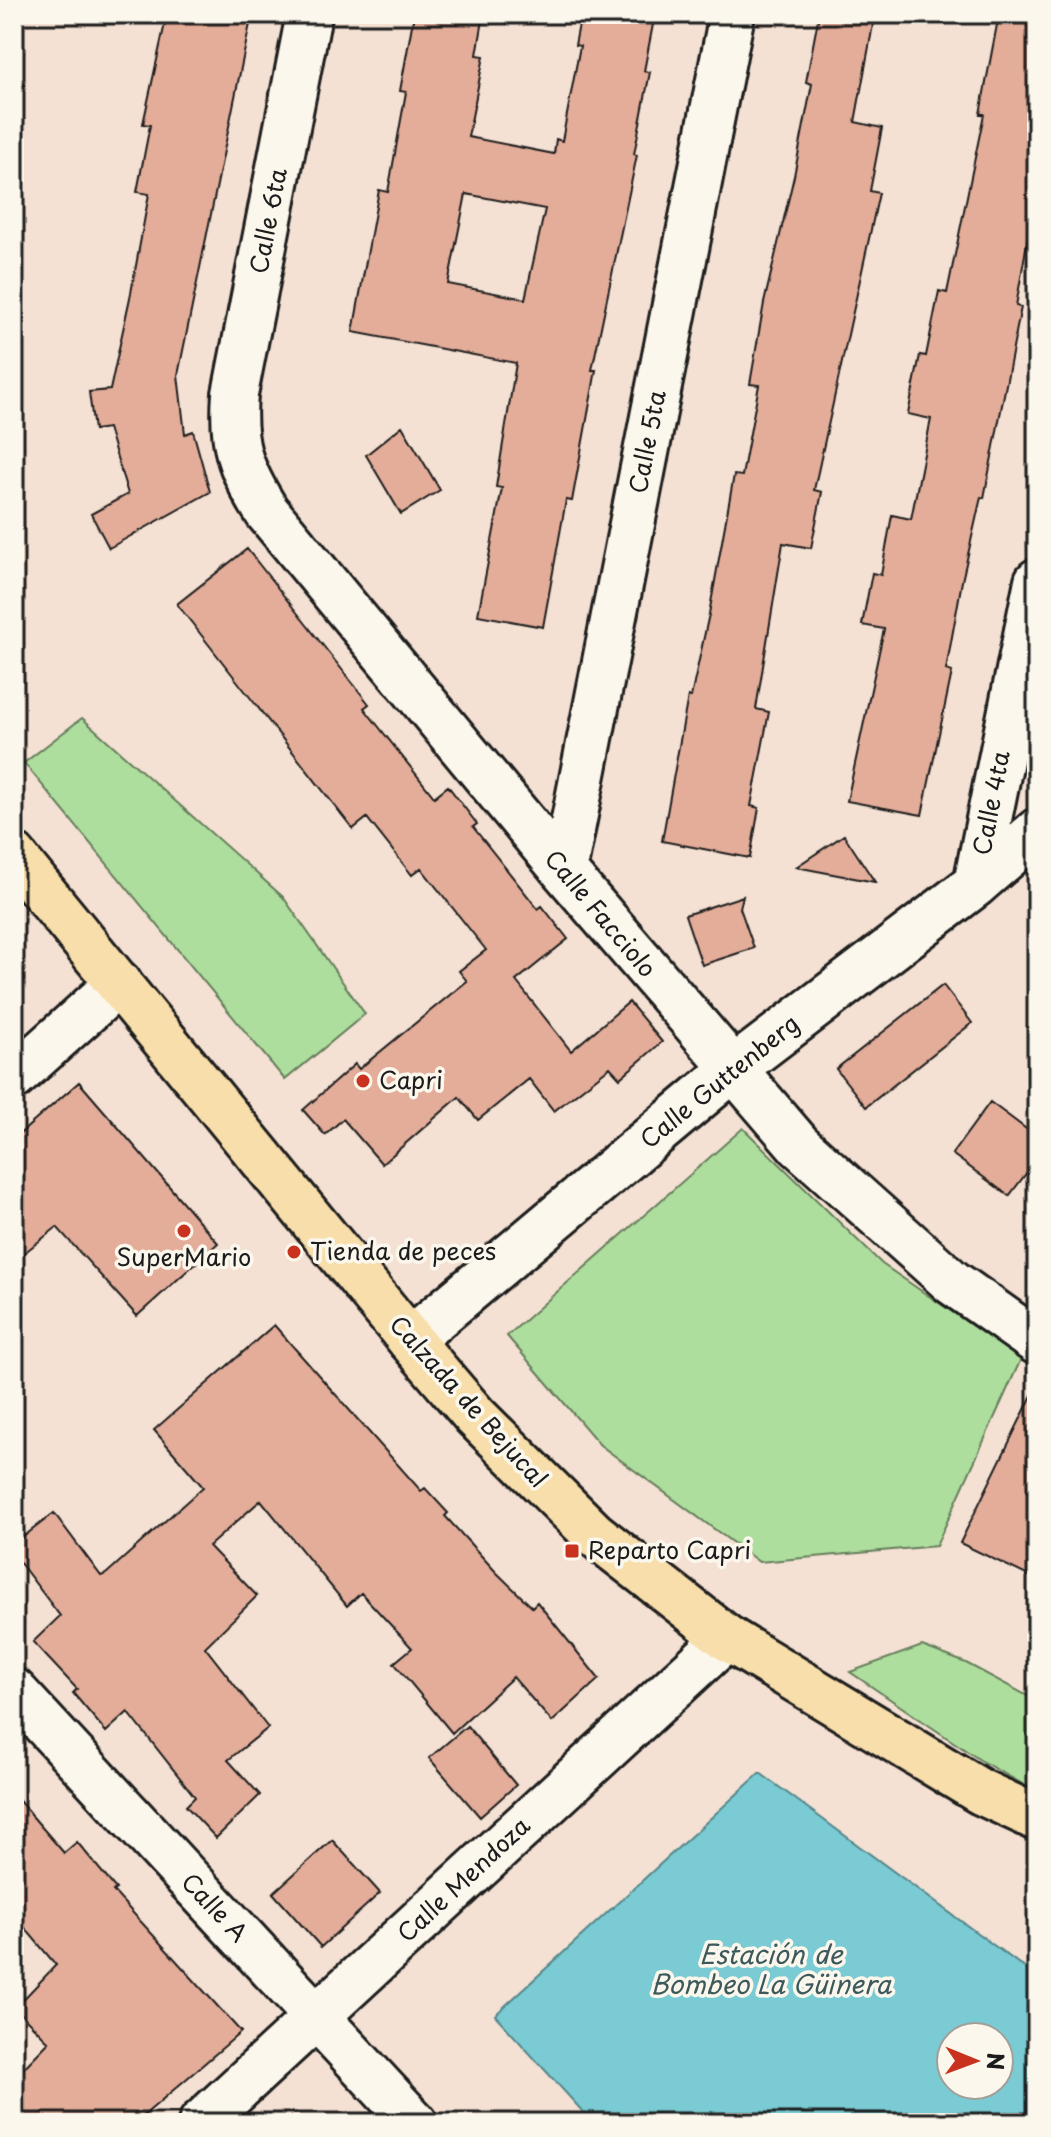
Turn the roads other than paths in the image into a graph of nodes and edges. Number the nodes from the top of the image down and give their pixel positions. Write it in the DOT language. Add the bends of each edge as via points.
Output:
graph roads {
  1 [pos="309,14"];
  2 [pos="732,14"];
  3 [pos="233,428"];
  4 [pos="1037,581"];
  5 [pos="1037,831"];
  6 [pos="14,856"];
  7 [pos="564,871"];
  8 [pos="976,884"];
  9 [pos="119,983"];
  10 [pos="732,1070"];
  11 [pos="14,1077"];
  12 [pos="410,1340"];
  13 [pos="1037,1342"];
  14 [pos="727,1638"];
  15 [pos="14,1691"];
  16 [pos="1037,1818"];
  17 [pos="315,2017"];
  18 [pos="201,2123"];
  19 [pos="415,2123"];
  1 -- 3 [label="street, Calle 6ta"];
  2 -- 7 [label="street, Calle 5ta"];
  3 -- 7 [label="street, Calle Facciolo" via="237,455 267,512"];
  4 -- 8 [label="street, Calle 4ta"];
  5 -- 8 [label="street, Calle Guttenberg"];
  6 -- 9 [label="main road, Calzada de Bejucal"];
  7 -- 10 [label="street, Calle Facciolo"];
  8 -- 10 [label="street, Calle Guttenberg"];
  9 -- 11 [label="street"];
  9 -- 12 [label="main road, Calzada de Bejucal"];
  10 -- 12 [label="street, Calle Guttenberg"];
  10 -- 13 [label="street, Calle Facciolo" via="799,1145 870,1212 952,1282"];
  12 -- 14 [label="main road, Calzada de Bejucal" via="475,1416 594,1534"];
  14 -- 16 [label="main road, Calzada de Bejucal" via="981,1792"];
  14 -- 17 [label="street, Calle Mendoza"];
  15 -- 17 [label="street, Calle A"];
  17 -- 18 [label="street, Calle Mendoza"];
  17 -- 19 [label="street, Calle A"];
}
